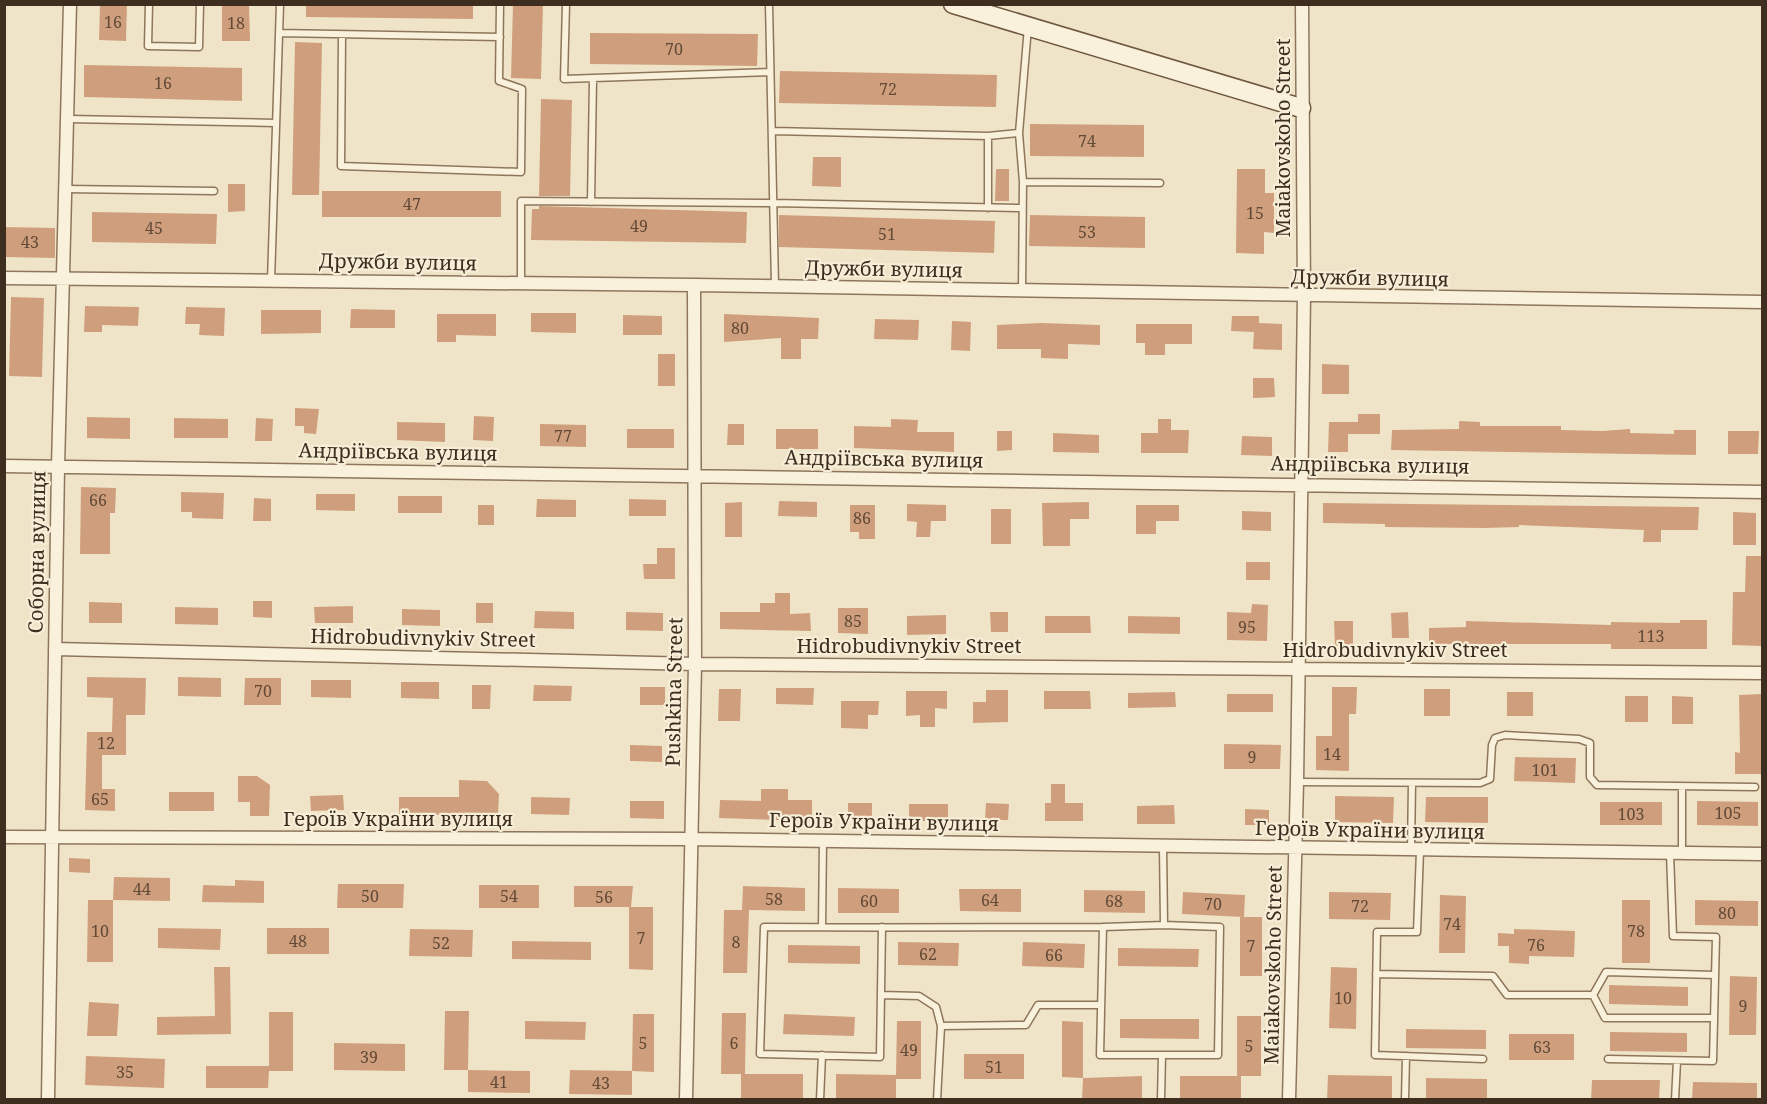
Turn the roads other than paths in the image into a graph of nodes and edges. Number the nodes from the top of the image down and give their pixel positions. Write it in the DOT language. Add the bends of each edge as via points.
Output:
graph roads {
  1 [pos="70,4"];
  2 [pos="149,4"];
  3 [pos="200,4"];
  4 [pos="280,4"];
  5 [pos="500,4"];
  6 [pos="566,4"];
  7 [pos="769,4"];
  8 [pos="953,4"];
  9 [pos="1302,4"];
  10 [pos="1028,27"];
  11 [pos="279,33"];
  12 [pos="342,36"];
  13 [pos="500,37"];
  14 [pos="769,72"];
  15 [pos="593,80"];
  16 [pos="1301,108"];
  17 [pos="68,119"];
  18 [pos="276,123"];
  19 [pos="773,131"];
  20 [pos="1019,134"];
  21 [pos="988,136"];
  22 [pos="1023,182"];
  23 [pos="1160,183"];
  24 [pos="66,189"];
  25 [pos="214,191"];
  26 [pos="591,202"];
  27 [pos="774,202"];
  28 [pos="988,208"];
  29 [pos="1022,208"];
  30 [pos="4,278"];
  31 [pos="64,279"];
  32 [pos="271,281"];
  33 [pos="521,283"];
  34 [pos="694,285"];
  35 [pos="775,286"];
  36 [pos="1022,291"];
  37 [pos="1304,296"];
  38 [pos="1762,302"];
  39 [pos="4,466"];
  40 [pos="58,466"];
  41 [pos="696,476"];
  42 [pos="1300,483"];
  43 [pos="1762,492"];
  44 [pos="55,649"];
  45 [pos="695,664"];
  46 [pos="1298,669"];
  47 [pos="1762,673"];
  48 [pos="1297,782"];
  49 [pos="1412,783"];
  50 [pos="1682,787"];
  51 [pos="1755,787"];
  52 [pos="4,837"];
  53 [pos="53,838"];
  54 [pos="690,839"];
  55 [pos="823,841"];
  56 [pos="1164,845"];
  57 [pos="1295,848"];
  58 [pos="1415,851"];
  59 [pos="1676,853"];
  60 [pos="1762,854"];
  61 [pos="1164,925"];
  62 [pos="822,927"];
  63 [pos="882,927"];
  64 [pos="1103,927"];
  65 [pos="1376,974"];
  66 [pos="1715,975"];
  67 [pos="1593,995"];
  68 [pos="881,996"];
  69 [pos="1101,1005"];
  70 [pos="1714,1018"];
  71 [pos="941,1026"];
  72 [pos="822,1055"];
  73 [pos="1162,1055"];
  74 [pos="1406,1056"];
  75 [pos="1483,1059"];
  76 [pos="1608,1059"];
  77 [pos="1677,1061"];
  78 [pos="48,1100"];
  79 [pos="686,1100"];
  80 [pos="820,1100"];
  81 [pos="937,1100"];
  82 [pos="1161,1100"];
  83 [pos="1289,1100"];
  84 [pos="1405,1100"];
  85 [pos="1676,1100"];
  1 -- 17 [label="street, Соборна вулиця"];
  2 -- 3 [label="lane" via="148,46 199,47"];
  4 -- 11 [label="lane"];
  5 -- 13 [label="lane"];
  6 -- 15 [label="lane" via="564,79"];
  7 -- 14 [label="lane"];
  8 -- 10 [label="street"];
  9 -- 16 [label="street, Maiakovskoho Street"];
  10 -- 16 [label="street"];
  10 -- 20 [label="lane"];
  11 -- 12 [label="lane"];
  11 -- 18 [label="lane"];
  12 -- 13 [label="lane"];
  12 -- 13 [label="lane" via="341,166 521,172 522,89 499,81"];
  14 -- 15 [label="lane"];
  14 -- 19 [label="lane"];
  15 -- 26 [label="lane"];
  16 -- 37 [label="street, Maiakovskoho Street"];
  17 -- 18 [label="lane"];
  17 -- 24 [label="street, Соборна вулиця"];
  18 -- 32 [label="lane"];
  19 -- 21 [label="lane"];
  19 -- 27 [label="lane"];
  20 -- 21 [label="lane"];
  20 -- 22 [label="lane"];
  21 -- 28 [label="lane"];
  22 -- 23 [label="lane"];
  22 -- 29 [label="lane"];
  24 -- 25 [label="lane"];
  24 -- 31 [label="street, Соборна вулиця"];
  26 -- 27 [label="lane"];
  26 -- 33 [label="lane" via="521,201"];
  27 -- 28 [label="lane"];
  27 -- 35 [label="lane"];
  28 -- 29 [label="lane"];
  29 -- 36 [label="lane"];
  30 -- 31 [label="street, Дружби вулиця"];
  31 -- 32 [label="street, Дружби вулиця"];
  31 -- 40 [label="street, Соборна вулиця"];
  32 -- 33 [label="street, Дружби вулиця"];
  33 -- 34 [label="street, Дружби вулиця"];
  34 -- 35 [label="street, Дружби вулиця"];
  34 -- 41 [label="street, Pushkina Street"];
  35 -- 36 [label="street, Дружби вулиця"];
  36 -- 37 [label="street, Дружби вулиця"];
  37 -- 38 [label="street, Дружби вулиця"];
  37 -- 42 [label="street, Maiakovskoho Street"];
  39 -- 40 [label="street, Андріївська вулиця"];
  40 -- 41 [label="street, Андріївська вулиця"];
  40 -- 44 [label="street, Соборна вулиця"];
  41 -- 42 [label="street, Андріївська вулиця"];
  41 -- 45 [label="street, Pushkina Street"];
  42 -- 43 [label="street, Андріївська вулиця"];
  42 -- 46 [label="street, Maiakovskoho Street"];
  44 -- 45 [label="street, Hidrobudivnykiv Street"];
  44 -- 53 [label="street, Соборна вулиця"];
  45 -- 46 [label="street, Hidrobudivnykiv Street"];
  45 -- 54 [label="street, Pushkina Street"];
  46 -- 47 [label="street, Hidrobudivnykiv Street"];
  46 -- 48 [label="street, Maiakovskoho Street"];
  48 -- 49 [label="lane"];
  48 -- 57 [label="street, Maiakovskoho Street"];
  49 -- 50 [label="lane" via="1480,783 1490,779 1492,745 1495,738 1505,735 1590,743 1590,777 1597,784"];
  49 -- 58 [label="lane"];
  50 -- 51 [label="lane"];
  50 -- 59 [label="lane"];
  52 -- 53 [label="street, Героїв України вулиця"];
  53 -- 54 [label="street, Героїв України вулиця"];
  53 -- 78 [label="street, Соборна вулиця"];
  54 -- 55 [label="street, Героїв України вулиця"];
  54 -- 79 [label="street, Pushkina Street"];
  55 -- 56 [label="street, Героїв України вулиця"];
  55 -- 62 [label="lane"];
  56 -- 57 [label="street, Героїв України вулиця"];
  56 -- 61 [label="lane"];
  57 -- 58 [label="street, Героїв України вулиця"];
  57 -- 83 [label="street, Maiakovskoho Street"];
  58 -- 59 [label="street, Героїв України вулиця"];
  58 -- 65 [label="lane" via="1417,932 1377,932"];
  59 -- 60 [label="street, Героїв України вулиця"];
  59 -- 66 [label="lane" via="1673,936 1716,937"];
  61 -- 64 [label="lane"];
  61 -- 73 [label="lane" via="1220,927 1218,1055"];
  62 -- 63 [label="lane"];
  62 -- 72 [label="lane" via="764,927 759,1054"];
  63 -- 64 [label="lane"];
  63 -- 68 [label="lane"];
  64 -- 69 [label="lane"];
  65 -- 67 [label="lane" via="1493,975 1507,995"];
  65 -- 74 [label="lane" via="1375,1055"];
  66 -- 67 [label="lane" via="1606,972"];
  66 -- 70 [label="lane"];
  67 -- 70 [label="lane" via="1605,1018"];
  68 -- 71 [label="lane" via="919,996 936,1008"];
  68 -- 72 [label="lane" via="880,1057"];
  69 -- 71 [label="lane" via="1038,1005 1026,1025"];
  69 -- 73 [label="lane" via="1100,1055"];
  70 -- 77 [label="lane" via="1713,1061"];
  71 -- 81 [label="lane"];
  72 -- 80 [label="lane"];
  73 -- 82 [label="lane"];
  74 -- 75 [label="lane"];
  74 -- 84 [label="lane"];
  76 -- 77 [label="lane"];
  77 -- 85 [label="lane"];
}
